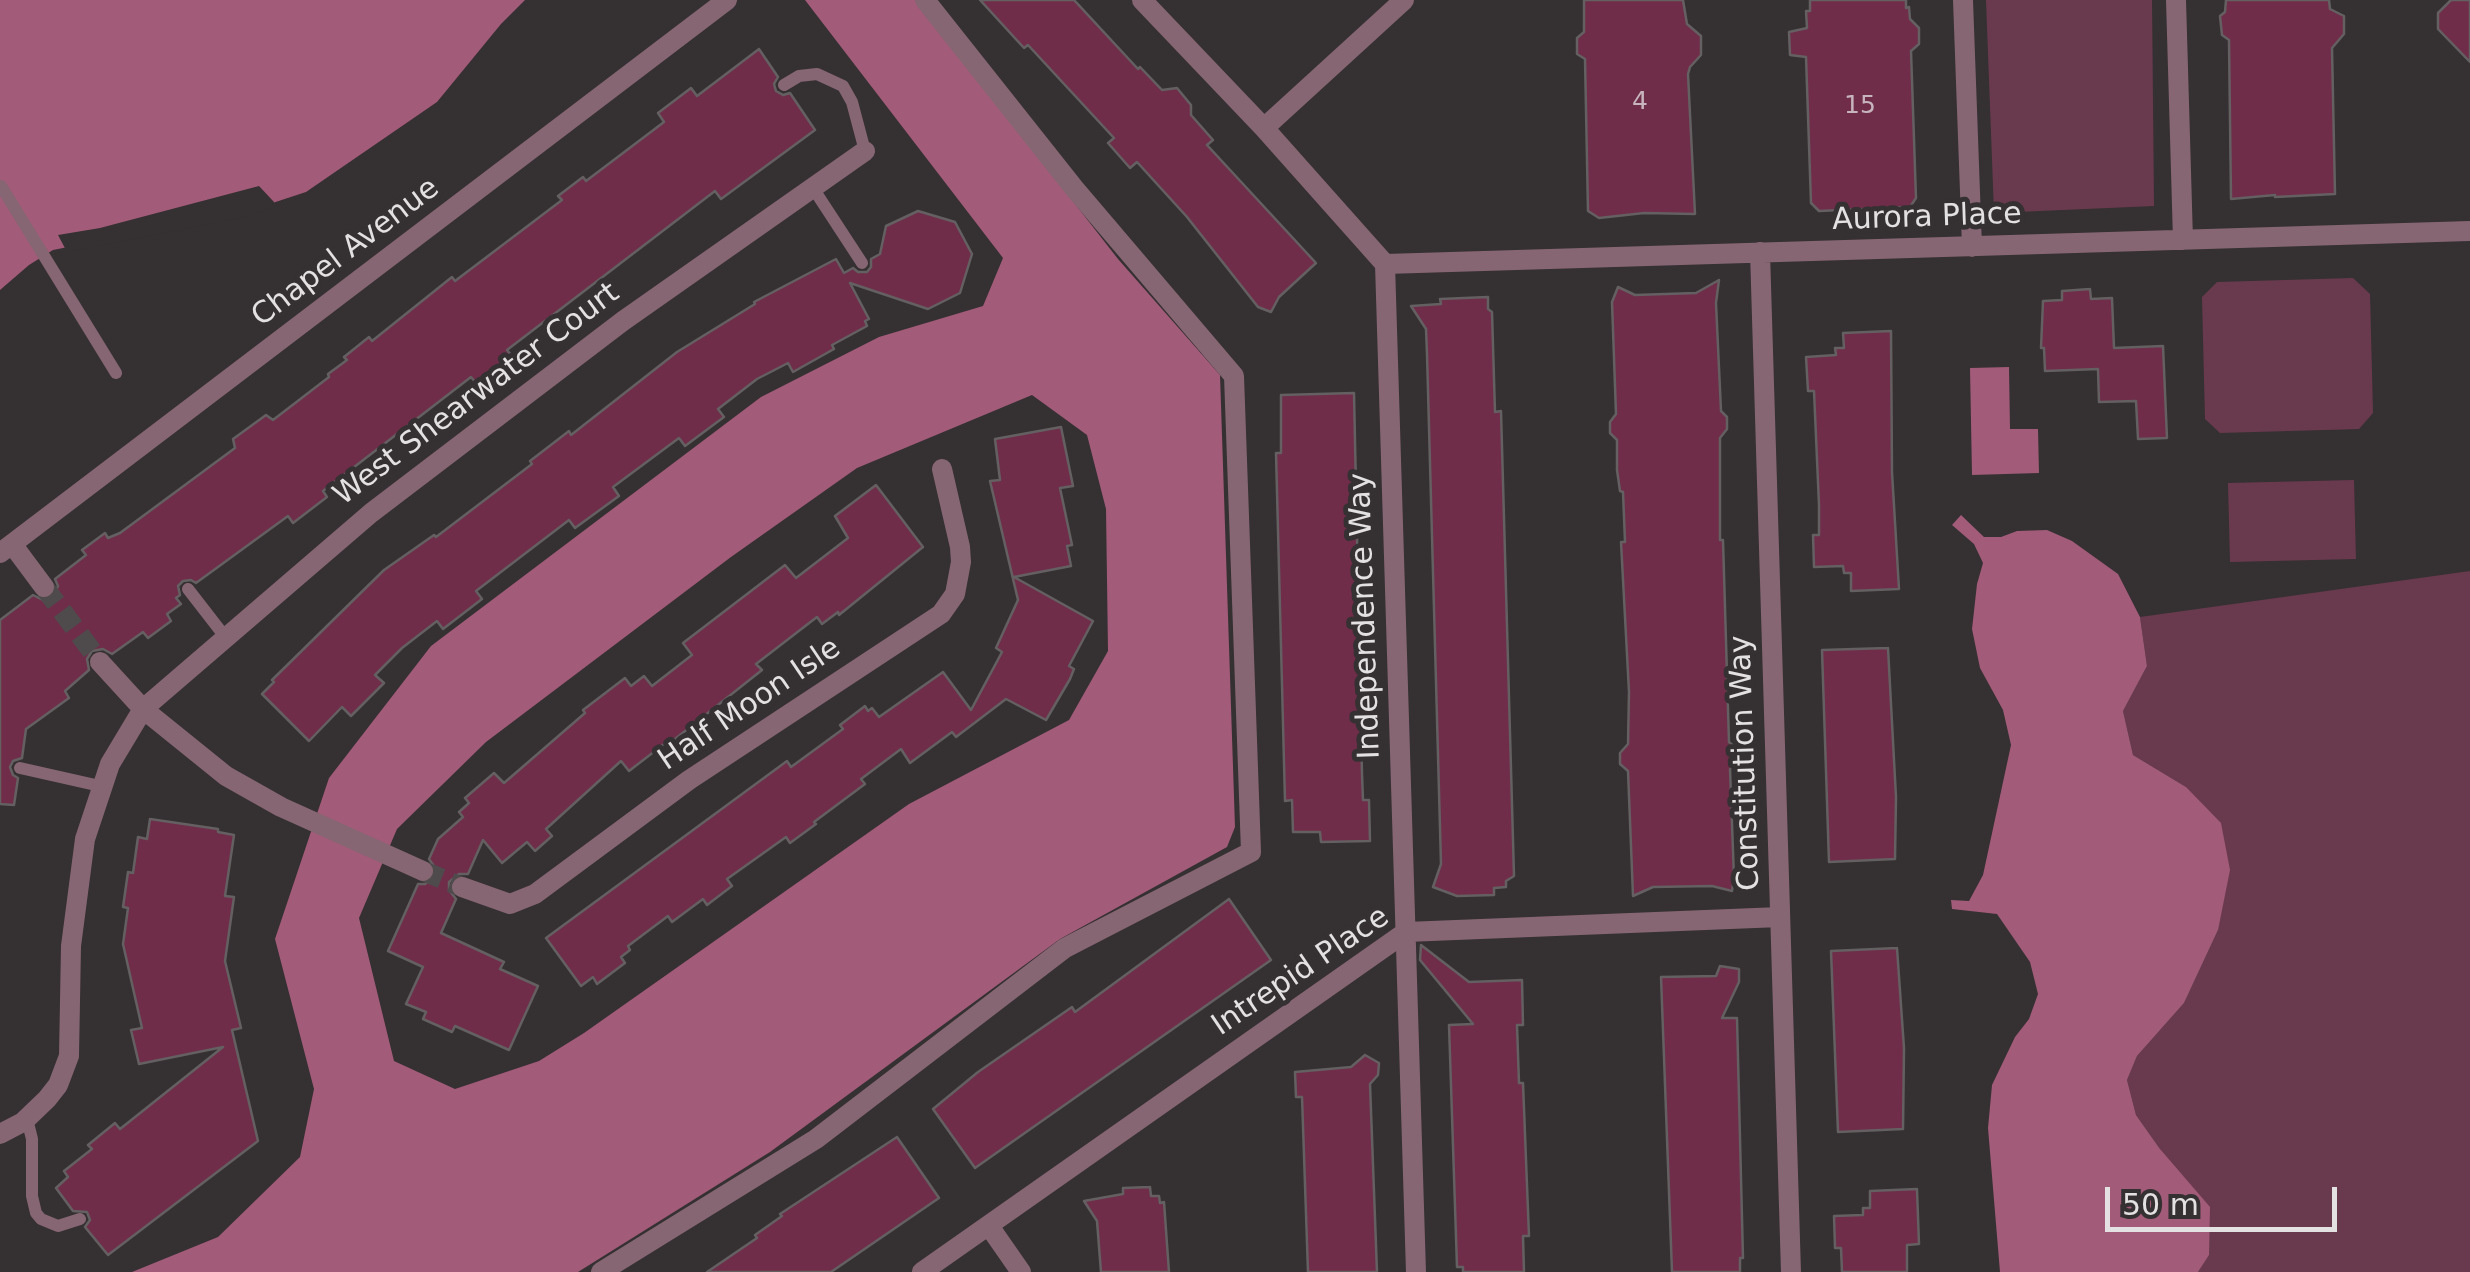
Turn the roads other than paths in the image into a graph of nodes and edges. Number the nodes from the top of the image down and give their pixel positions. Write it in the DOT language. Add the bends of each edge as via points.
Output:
graph roads {
  1 [pos="727,0"];
  2 [pos="924,0"];
  3 [pos="1142,0"];
  4 [pos="1158,0"];
  5 [pos="1404,0"];
  6 [pos="1963,0"];
  7 [pos="2176,0"];
  8 [pos="1180,38"];
  9 [pos="784,85"];
  10 [pos="1264,128"];
  11 [pos="866,151"];
  12 [pos="1,186"];
  13 [pos="813,188"];
  14 [pos="2470,232"];
  15 [pos="2183,240"];
  16 [pos="1972,246"];
  17 [pos="1760,252"];
  18 [pos="862,264"];
  19 [pos="1385,264"];
  20 [pos="116,372"];
  21 [pos="942,469"];
  22 [pos="6,548"];
  23 [pos="44,587"];
  24 [pos="188,589"];
  25 [pos="226,638"];
  26 [pos="100,662"];
  27 [pos="144,709"];
  28 [pos="20,768"];
  29 [pos="100,786"];
  30 [pos="424,871"];
  31 [pos="462,887"];
  32 [pos="1780,917"];
  33 [pos="1406,932"];
  34 [pos="27,1119"];
  35 [pos="0,1134"];
  36 [pos="80,1219"];
  37 [pos="988,1226"];
  38 [pos="601,1272"];
  39 [pos="922,1272"];
  40 [pos="1021,1272"];
  41 [pos="1416,1272"];
  42 [pos="1791,1272"];
  1 -- 22 [label="street, Chapel Avenue"];
  2 -- 38 [label="street" via="1234,376 1251,852 1065,948 816,1139"];
  3 -- 8 [label="street"];
  4 -- 8 [label="street"];
  5 -- 10 [label="street"];
  6 -- 16 [label="street"];
  7 -- 15 [label="street"];
  8 -- 10 [label="street"];
  9 -- 11 [label="lane" via="817,74 844,86"];
  10 -- 19 [label="street"];
  11 -- 13 [label="street, West Shearwater Court"];
  12 -- 20 [label="lane"];
  13 -- 18 [label="lane"];
  13 -- 25 [label="street, West Shearwater Court" via="614,327 384,503"];
  14 -- 15 [label="street, Aurora Place"];
  15 -- 16 [label="street, Aurora Place"];
  16 -- 17 [label="street, Aurora Place"];
  17 -- 19 [label="street, Aurora Place"];
  17 -- 32 [label="street, Constitution Way"];
  19 -- 33 [label="street, Independence Way"];
  21 -- 31 [label="street, Half Moon Isle" via="961,562 956,594 941,614 689,780 535,894 510,904"];
  22 -- 23 [label="street"];
  24 -- 25 [label="lane"];
  25 -- 27 [label="street, West Shearwater Court"];
  26 -- 27 [label="street"];
  27 -- 29 [label="street, West Shearwater Court"];
  27 -- 30 [label="street" via="255,794"];
  28 -- 29 [label="lane"];
  29 -- 34 [label="street, West Shearwater Court" via="74,918 69,1056 58,1085"];
  32 -- 33 [label="street, Intrepid Place"];
  32 -- 42 [label="street, Constitution Way"];
  33 -- 37 [label="street, Intrepid Place"];
  33 -- 41 [label="street, Independence Way"];
  34 -- 35 [label="street"];
  34 -- 36 [label="lane" via="36,1213 58,1226"];
  37 -- 39 [label="street, Intrepid Place"];
  37 -- 40 [label="street"];
}
